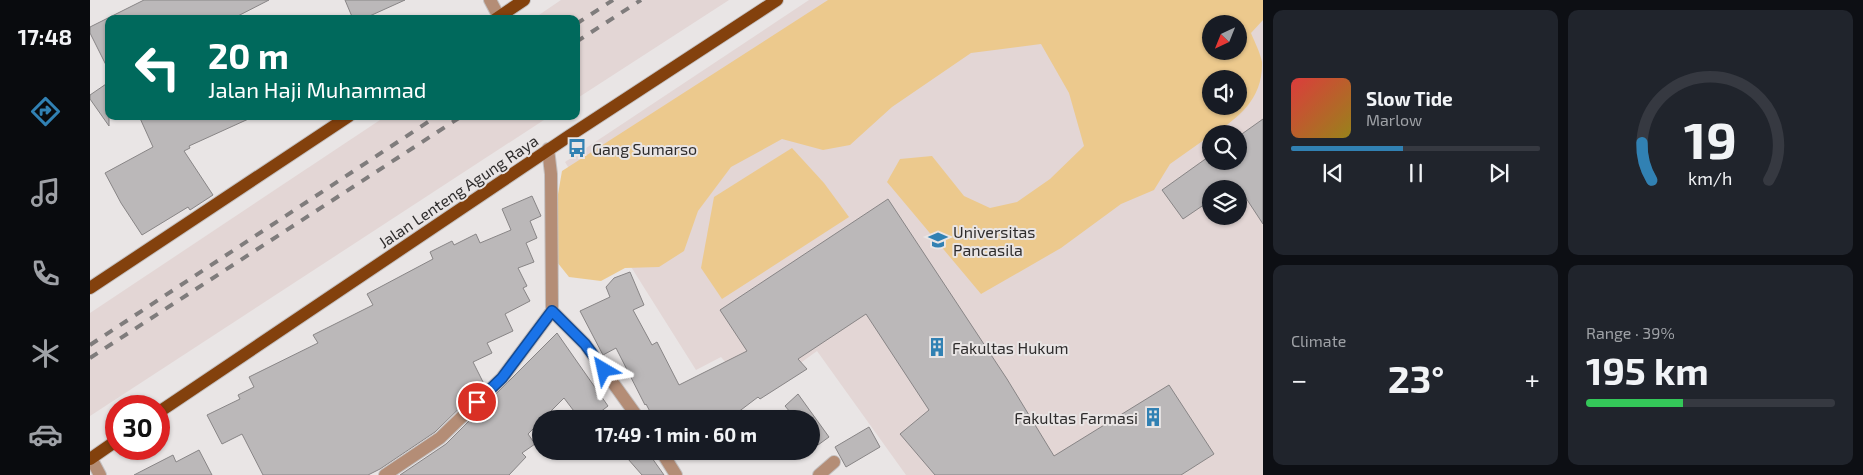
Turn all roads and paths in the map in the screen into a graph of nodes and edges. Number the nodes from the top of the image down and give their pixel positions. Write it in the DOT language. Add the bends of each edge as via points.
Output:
graph roads {
  1 [pos="490,0"];
  2 [pos="524,0"];
  3 [pos="777,0"];
  4 [pos="496,15"];
  5 [pos="502,15"];
  6 [pos="343,120"];
  7 [pos="548,150"];
  8 [pos="90,288"];
  9 [pos="552,311"];
  10 [pos="170,405"];
  11 [pos="633,410"];
  12 [pos="105,449"];
  13 [pos="91,459"];
  14 [pos="667,460"];
  15 [pos="834,462"];
  16 [pos="100,475"];
  17 [pos="385,475"];
  18 [pos="676,475"];
  19 [pos="819,475"];
  1 -- 4 [label="street"];
  2 -- 5 [label="main road"];
  3 -- 7 [label="main road, Jalan Lenteng Agung Raya"];
  6 -- 8 [label="main road"];
  7 -- 9 [label="street"];
  7 -- 10 [label="main road, Jalan Lenteng Agung Raya"];
  9 -- 11 [label="street" via="585,344"];
  9 -- 17 [label="street" via="502,378 440,438"];
  12 -- 13 [label="main road"];
  13 -- 16 [label="street"];
  14 -- 18 [label="street"];
  15 -- 19 [label="street"];
}
